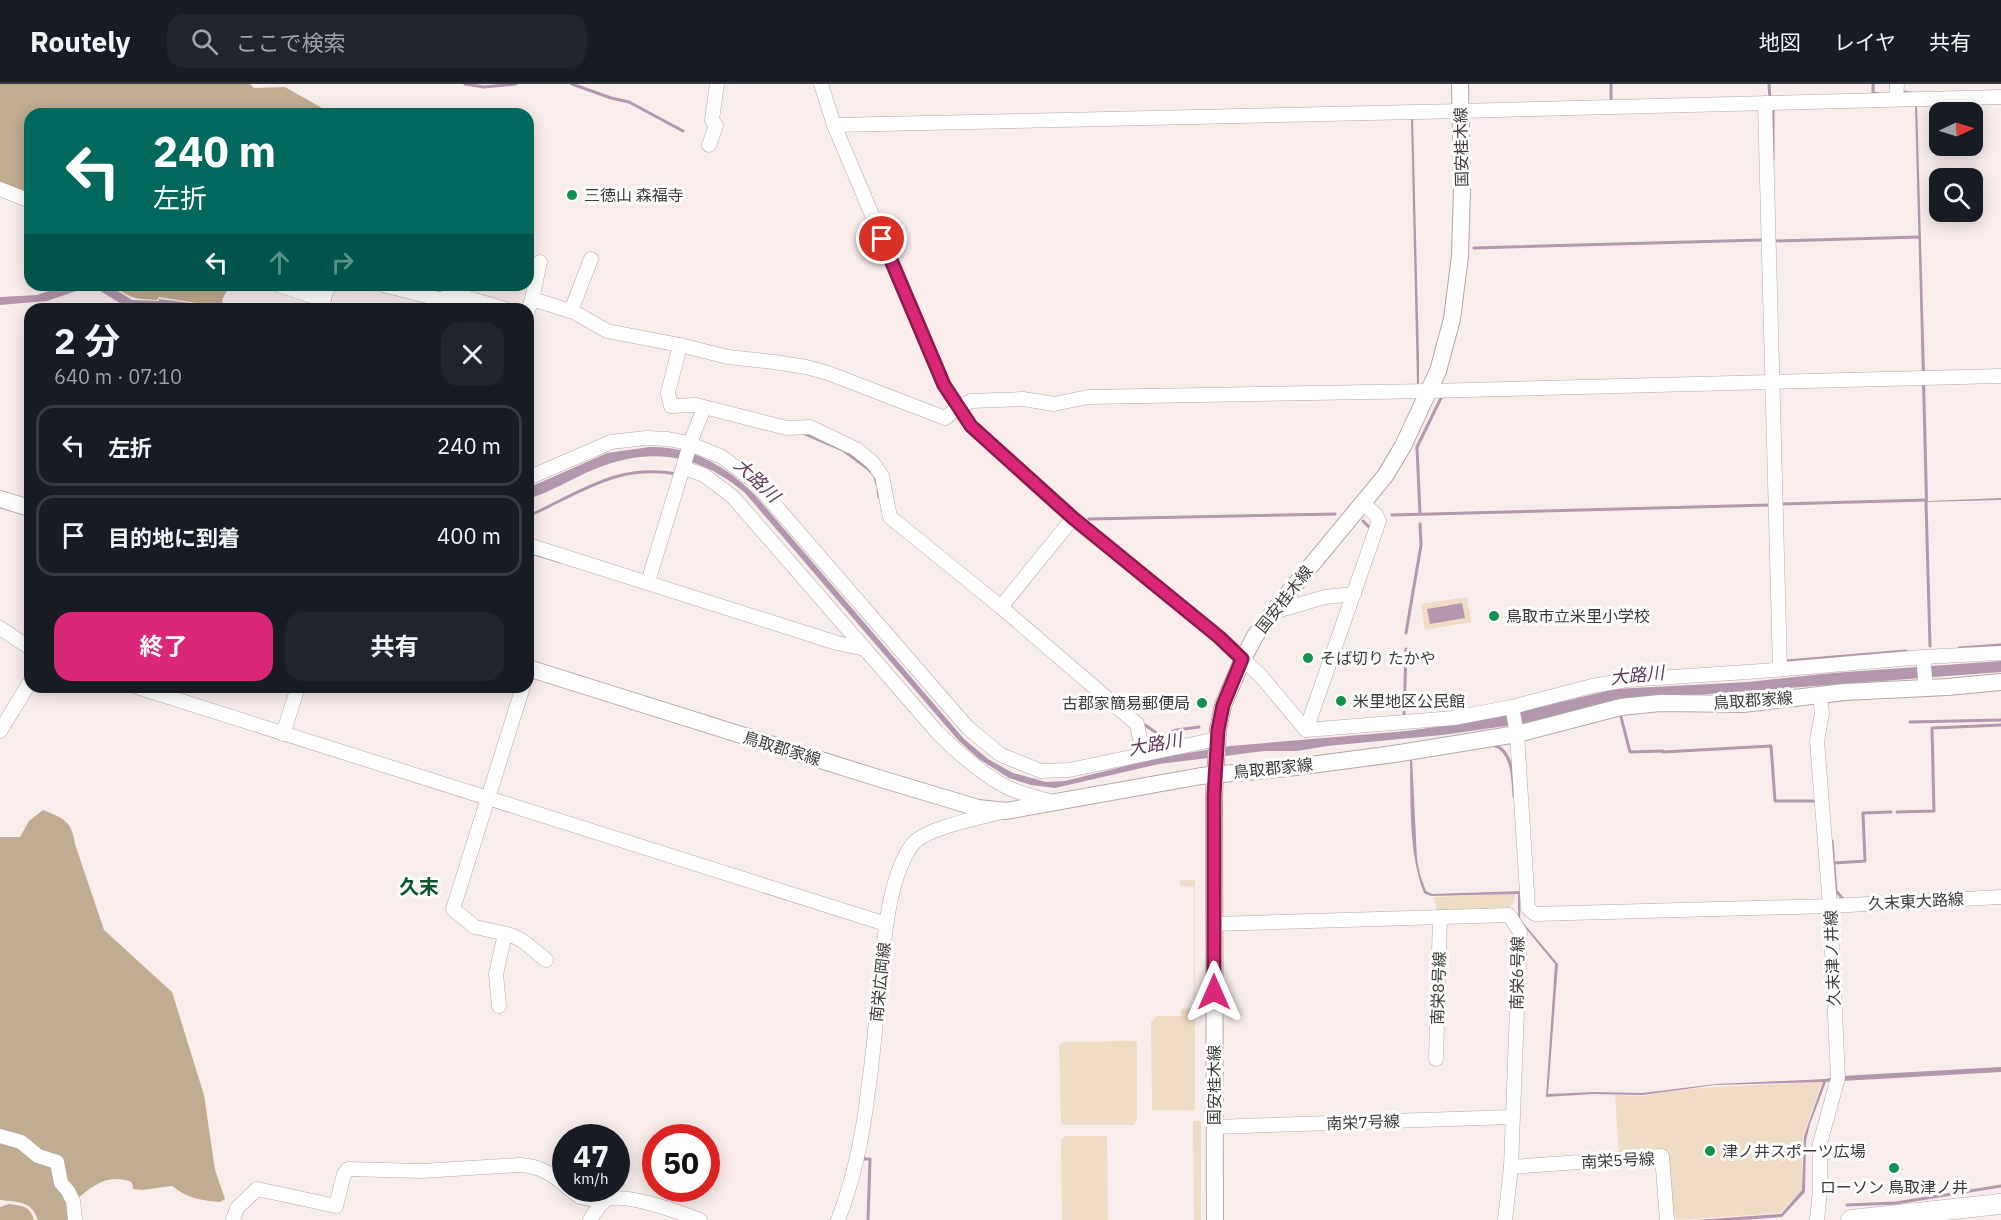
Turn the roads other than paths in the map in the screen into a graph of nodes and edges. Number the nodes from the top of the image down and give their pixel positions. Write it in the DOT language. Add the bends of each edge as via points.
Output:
graph roads {
  1 [pos="717,84"];
  2 [pos="821,84"];
  3 [pos="1460,84"];
  4 [pos="1897,84"];
  5 [pos="2001,97"];
  6 [pos="1896,99"];
  7 [pos="1765,103"];
  8 [pos="1461,111"];
  9 [pos="834,125"];
  10 [pos="710,145"];
  11 [pos="0,189"];
  12 [pos="24,199"];
  13 [pos="591,259"];
  14 [pos="540,262"];
  15 [pos="534,288"];
  16 [pos="292,291"];
  17 [pos="407,291"];
  18 [pos="319,303"];
  19 [pos="486,303"];
  20 [pos="534,306"];
  21 [pos="571,311"];
  22 [pos="680,345"];
  23 [pos="2001,376"];
  24 [pos="1773,383"];
  25 [pos="1429,391"];
  26 [pos="959,407"];
  27 [pos="704,408"];
  28 [pos="691,444"];
  29 [pos="684,468"];
  30 [pos="534,475"];
  31 [pos="0,499"];
  32 [pos="1363,503"];
  33 [pos="24,506"];
  34 [pos="1073,518"];
  35 [pos="534,548"];
  36 [pos="648,582"];
  37 [pos="1354,594"];
  38 [pos="1001,607"];
  39 [pos="1273,612"];
  40 [pos="0,628"];
  41 [pos="24,644"];
  42 [pos="865,649"];
  43 [pos="2001,653"];
  44 [pos="1242,659"];
  45 [pos="1923,659"];
  46 [pos="1780,669"];
  47 [pos="534,671"];
  48 [pos="2001,682"];
  49 [pos="1926,686"];
  50 [pos="24,691"];
  51 [pos="156,693"];
  52 [pos="296,693"];
  53 [pos="521,693"];
  54 [pos="1820,695"];
  55 [pos="1512,707"];
  56 [pos="1306,730"];
  57 [pos="0,731"];
  58 [pos="1516,731"];
  59 [pos="283,734"];
  60 [pos="1143,754"];
  61 [pos="1216,755"];
  62 [pos="1023,765"];
  63 [pos="1012,789"];
  64 [pos="488,799"];
  65 [pos="1052,802"];
  66 [pos="1006,811"];
  67 [pos="2001,897"];
  68 [pos="1830,906"];
  69 [pos="1440,917"];
  70 [pos="886,924"];
  71 [pos="1214,924"];
  72 [pos="505,934"];
  73 [pos="546,960"];
  74 [pos="500,1006"];
  75 [pos="1436,1059"];
  76 [pos="1512,1117"];
  77 [pos="1214,1127"];
  78 [pos="0,1136"];
  79 [pos="1511,1167"];
  80 [pos="552,1175"];
  81 [pos="2001,1197"];
  82 [pos="630,1199"];
  83 [pos="603,1202"];
  84 [pos="2001,1204"];
  85 [pos="1917,1214"];
  86 [pos="75,1220"];
  87 [pos="233,1220"];
  88 [pos="590,1220"];
  89 [pos="700,1220"];
  90 [pos="838,1220"];
  91 [pos="1215,1220"];
  92 [pos="1505,1220"];
  93 [pos="1667,1220"];
  94 [pos="1817,1220"];
  95 [pos="1851,1220"];
  1 -- 10 [label="street" via="712,120 716,126"];
  2 -- 9 [label="street"];
  3 -- 8 [label="main road, 国安桂木線"];
  4 -- 6 [label="street"];
  5 -- 6 [label="street"];
  6 -- 7 [label="street"];
  7 -- 8 [label="street"];
  7 -- 24 [label="street"];
  8 -- 9 [label="street"];
  8 -- 25 [label="main road, 国安桂木線" via="1458,287 1446,345"];
  9 -- 26 [label="street" via="944,385"];
  11 -- 12 [label="street"];
  13 -- 21 [label="street"];
  14 -- 15 [label="street"];
  16 -- 18 [label="street"];
  17 -- 19 [label="street"];
  20 -- 21 [label="street"];
  21 -- 22 [label="street" via="607,331"];
  22 -- 26 [label="street" via="828,373 945,418"];
  22 -- 27 [label="street" via="668,393 671,406"];
  23 -- 24 [label="street"];
  24 -- 25 [label="street"];
  24 -- 46 [label="street"];
  25 -- 26 [label="street" via="1088,397 1054,404 995,399 971,401"];
  25 -- 32 [label="main road, 国安桂木線" via="1403,446"];
  26 -- 34 [label="street" via="971,426"];
  27 -- 28 [label="street"];
  27 -- 38 [label="street" via="788,428 810,427 856,449 882,476 890,518"];
  28 -- 29 [label="street"];
  28 -- 30 [label="street" via="646,438 611,442"];
  28 -- 62 [label="street" via="722,457 754,481 968,728 992,749"];
  29 -- 36 [label="street"];
  29 -- 42 [label="street" via="704,475 733,496"];
  31 -- 33 [label="main road"];
  32 -- 37 [label="street" via="1379,521"];
  32 -- 39 [label="main road, 国安桂木線"];
  34 -- 38 [label="street"];
  34 -- 44 [label="street"];
  35 -- 36 [label="street"];
  36 -- 42 [label="street"];
  37 -- 39 [label="street" via="1325,597"];
  37 -- 56 [label="street"];
  38 -- 60 [label="street" via="1137,724"];
  39 -- 44 [label="main road, 国安桂木線"];
  40 -- 41 [label="street"];
  42 -- 63 [label="street" via="957,752"];
  43 -- 45 [label="street"];
  44 -- 56 [label="street"];
  44 -- 61 [label="main road, 国安桂木線" via="1223,705"];
  45 -- 46 [label="street"];
  45 -- 49 [label="street"];
  46 -- 55 [label="street" via="1627,680"];
  47 -- 66 [label="main road, 鳥取郡家線" via="978,808"];
  48 -- 49 [label="main road, 鳥取郡家線"];
  49 -- 54 [label="main road, 鳥取郡家線"];
  50 -- 57 [label="street"];
  51 -- 59 [label="street"];
  52 -- 59 [label="street"];
  53 -- 64 [label="street"];
  54 -- 58 [label="main road, 鳥取郡家線" via="1743,704 1660,703 1621,707"];
  54 -- 68 [label="street, 久末津ノ井線" via="1822,713 1817,741"];
  55 -- 56 [label="street" via="1454,718"];
  55 -- 58 [label="street, 久末東大路線"];
  58 -- 61 [label="main road, 鳥取郡家線" via="1394,754 1288,768"];
  58 -- 68 [label="street, 久末東大路線" via="1528,908 1535,914"];
  59 -- 64 [label="street"];
  60 -- 61 [label="street"];
  60 -- 62 [label="street" via="1070,770 1041,771"];
  61 -- 65 [label="main road, 鳥取郡家線"];
  61 -- 71 [label="main road, 国安桂木線"];
  62 -- 63 [label="street"];
  63 -- 65 [label="street"];
  64 -- 70 [label="street"];
  64 -- 72 [label="street" via="453,909 475,927"];
  65 -- 66 [label="main road, 鳥取郡家線"];
  66 -- 70 [label="street, 南栄広岡線" via="925,835 913,845 896,882"];
  67 -- 68 [label="street, 久末東大路線"];
  68 -- 94 [label="street, 久末津ノ井線" via="1838,1078 1820,1143"];
  69 -- 71 [label="street, 南栄6号線"];
  69 -- 75 [label="street, 南栄8号線"];
  69 -- 76 [label="street, 南栄6号線" via="1509,915 1520,932"];
  70 -- 90 [label="street, 南栄広岡線" via="869,1091 860,1145"];
  71 -- 77 [label="main road, 国安桂木線"];
  72 -- 73 [label="street" via="523,941"];
  72 -- 74 [label="street" via="496,974"];
  76 -- 77 [label="street, 南栄7号線"];
  76 -- 79 [label="street, 南栄6号線"];
  77 -- 91 [label="main road, 国安桂木線"];
  78 -- 86 [label="street" via="21,1142 39,1156 57,1162 61,1183 73,1201"];
  79 -- 92 [label="street, 南栄6号線"];
  79 -- 93 [label="street, 南栄5号線" via="1662,1156"];
  80 -- 87 [label="street" via="534,1166 520,1165 422,1171 348,1169 336,1206 257,1189 237,1208"];
  81 -- 85 [label="street"];
  82 -- 89 [label="street"];
  83 -- 88 [label="street"];
  84 -- 85 [label="highway"];
  85 -- 95 [label="highway"];
}
